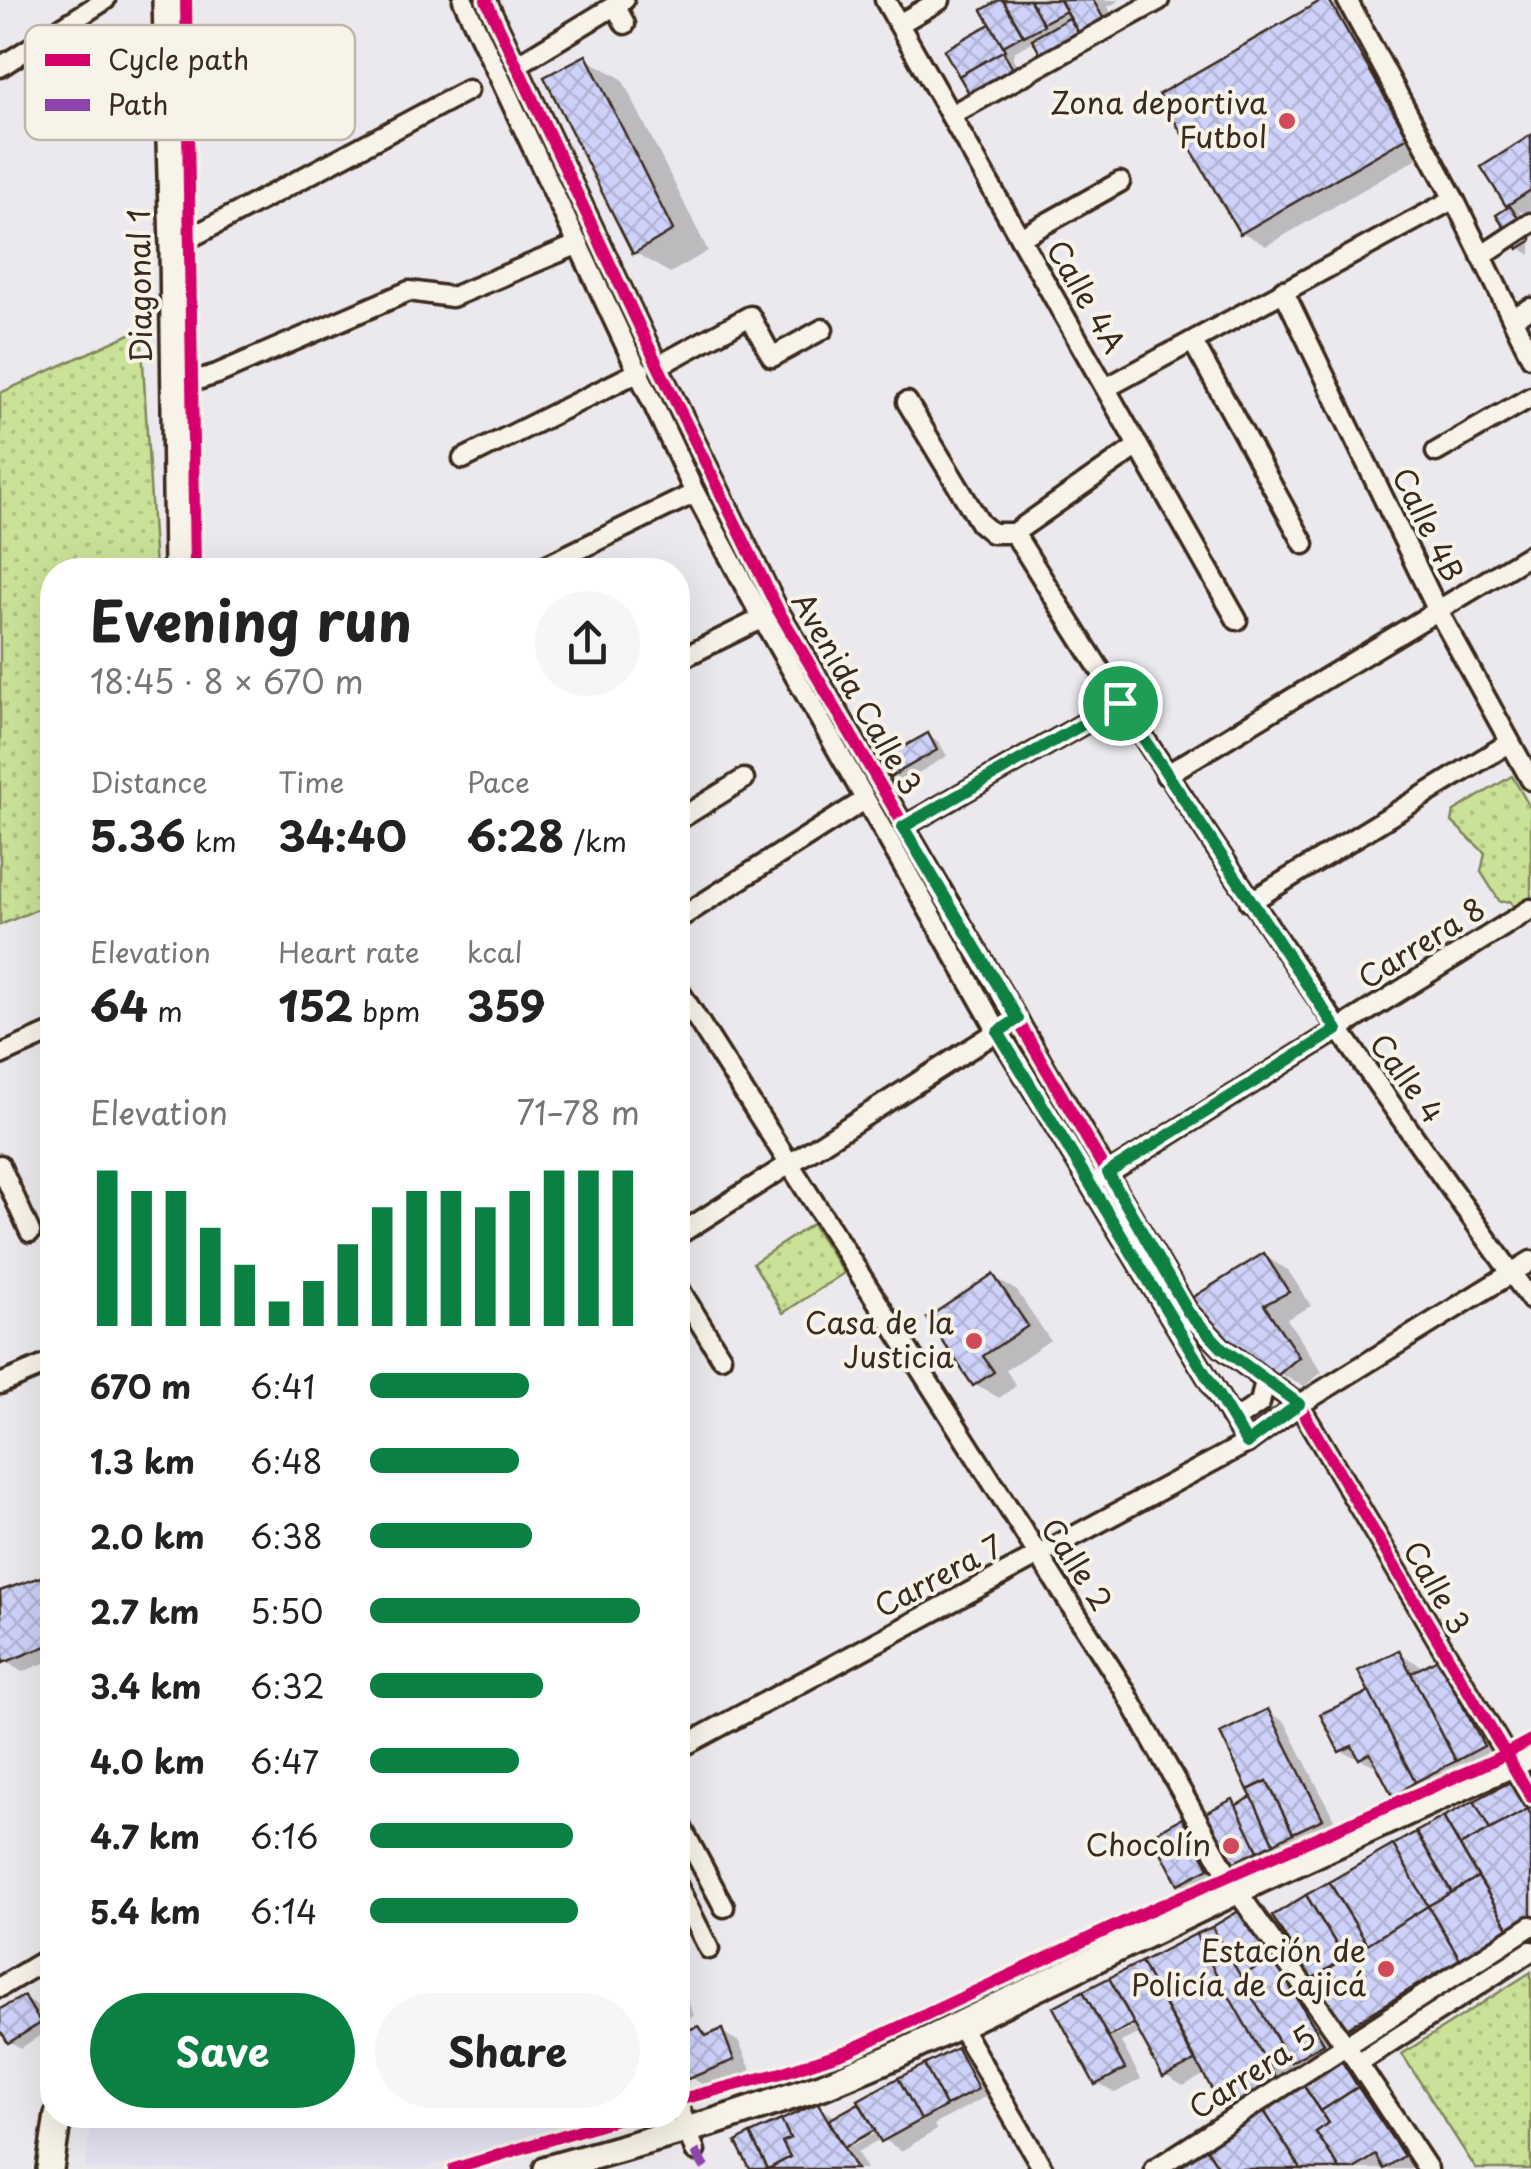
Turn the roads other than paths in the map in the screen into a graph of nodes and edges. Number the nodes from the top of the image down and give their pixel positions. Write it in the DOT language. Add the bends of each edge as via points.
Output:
graph roads {
  1 [pos="105,0"];
  2 [pos="166,0"];
  3 [pos="464,0"];
  4 [pos="486,0"];
  5 [pos="885,0"];
  6 [pos="940,0"];
  7 [pos="1158,0"];
  8 [pos="1347,0"];
  9 [pos="620,3"];
  10 [pos="624,24"];
  11 [pos="899,24"];
  12 [pos="66,25"];
  13 [pos="167,25"];
  14 [pos="25,51"];
  15 [pos="517,65"];
  16 [pos="0,67"];
  17 [pos="468,90"];
  18 [pos="950,115"];
  19 [pos="171,140"];
  20 [pos="1120,182"];
  21 [pos="1454,199"];
  22 [pos="1531,223"];
  23 [pos="1020,238"];
  24 [pos="579,244"];
  25 [pos="174,246"];
  26 [pos="1481,256"];
  27 [pos="1283,290"];
  28 [pos="1531,308"];
  29 [pos="1512,318"];
  30 [pos="823,330"];
  31 [pos="1192,342"];
  32 [pos="1531,357"];
  33 [pos="649,368"];
  34 [pos="175,387"];
  35 [pos="1106,388"];
  36 [pos="1531,397"];
  37 [pos="906,402"];
  38 [pos="1138,446"];
  39 [pos="1436,452"];
  40 [pos="464,459"];
  41 [pos="695,493"];
  42 [pos="1014,533"];
  43 [pos="1304,544"];
  44 [pos="1531,554"];
  45 [pos="177,558"];
  46 [pos="562,558"];
  47 [pos="1438,611"];
  48 [pos="770,614"];
  49 [pos="1237,620"];
  50 [pos="690,654"];
  51 [pos="1120,703"];
  52 [pos="1510,744"];
  53 [pos="1166,775"];
  54 [pos="744,779"];
  55 [pos="1531,780"];
  56 [pos="863,801"];
  57 [pos="690,813"];
  58 [pos="903,827"];
  59 [pos="1250,902"];
  60 [pos="1531,909"];
  61 [pos="690,911"];
  62 [pos="690,1008"];
  63 [pos="1018,1019"];
  64 [pos="1337,1030"];
  65 [pos="998,1032"];
  66 [pos="40,1037"];
  67 [pos="0,1055"];
  68 [pos="790,1164"];
  69 [pos="0,1165"];
  70 [pos="1108,1173"];
  71 [pos="1089,1186"];
  72 [pos="690,1227"];
  73 [pos="30,1232"];
  74 [pos="1531,1261"];
  75 [pos="1511,1272"];
  76 [pos="1531,1300"];
  77 [pos="690,1307"];
  78 [pos="721,1357"];
  79 [pos="40,1367"];
  80 [pos="1266,1381"];
  81 [pos="0,1384"];
  82 [pos="1299,1404"];
  83 [pos="1230,1416"];
  84 [pos="1247,1443"];
  85 [pos="1037,1556"];
  86 [pos="690,1744"];
  87 [pos="1521,1760"];
  88 [pos="1531,1797"];
  89 [pos="690,1843"];
  90 [pos="1236,1891"];
  91 [pos="724,1906"];
  92 [pos="690,1911"];
  93 [pos="1531,1926"];
  94 [pos="709,1948"];
  95 [pos="1531,1950"];
  96 [pos="40,1963"];
  97 [pos="0,1987"];
  98 [pos="960,2026"];
  99 [pos="1346,2046"];
  100 [pos="1358,2062"];
  101 [pos="56,2128"];
  102 [pos="686,2128"];
  103 [pos="691,2141"];
  104 [pos="50,2169"];
  105 [pos="547,2169"];
  106 [pos="1043,2169"];
  107 [pos="1156,2169"];
  108 [pos="1428,2169"];
  1 -- 12 [label="street"];
  2 -- 13 [label="main road, Diagonal 1"];
  3 -- 24 [label="street, Avenida Calle 3"];
  4 -- 15 [label="street, Avenida Calle 3"];
  5 -- 11 [label="street, Calle 4A"];
  6 -- 11 [label="street"];
  7 -- 18 [label="street"];
  8 -- 21 [label="street"];
  9 -- 10 [label="street"];
  9 -- 15 [label="street"];
  11 -- 18 [label="street, Calle 4A"];
  14 -- 16 [label="street"];
  15 -- 33 [label="street, Avenida Calle 3"];
  17 -- 25 [label="street"];
  18 -- 23 [label="street, Calle 4A"];
  19 -- 25 [label="main road, Diagonal 1"];
  20 -- 23 [label="street"];
  21 -- 26 [label="street"];
  21 -- 27 [label="street"];
  22 -- 26 [label="street"];
  23 -- 35 [label="street, Calle 4A"];
  24 -- 33 [label="street, Avenida Calle 3"];
  24 -- 34 [label="street" via="452,297 409,291"];
  25 -- 34 [label="main road, Diagonal 1"];
  26 -- 29 [label="street"];
  27 -- 31 [label="street"];
  27 -- 47 [label="street, Calle 4B"];
  28 -- 29 [label="street"];
  29 -- 32 [label="street"];
  30 -- 33 [label="street" via="772,357 750,316"];
  31 -- 35 [label="street"];
  31 -- 43 [label="street"];
  33 -- 40 [label="street"];
  33 -- 41 [label="street, Avenida Calle 3"];
  33 -- 48 [label="street, Avenida Calle 3"];
  34 -- 45 [label="main road, Diagonal 1"];
  35 -- 38 [label="street, Calle 4A"];
  36 -- 39 [label="street"];
  37 -- 42 [label="street" via="980,523 992,532"];
  38 -- 42 [label="street"];
  38 -- 49 [label="street, Calle 4A"];
  41 -- 46 [label="street"];
  41 -- 48 [label="street, Avenida Calle 3"];
  42 -- 51 [label="street, Calle 4"];
  44 -- 47 [label="street"];
  47 -- 52 [label="street, Calle 4B"];
  47 -- 53 [label="street"];
  48 -- 50 [label="street"];
  48 -- 56 [label="street, Avenida Calle 3"];
  48 -- 58 [label="street, Avenida Calle 3"];
  51 -- 53 [label="street, Calle 4"];
  51 -- 58 [label="street"];
  52 -- 55 [label="street, Calle 4B"];
  52 -- 59 [label="street"];
  53 -- 59 [label="street, Calle 4"];
  54 -- 57 [label="street"];
  56 -- 61 [label="street"];
  56 -- 65 [label="street, Avenida Calle 3"];
  58 -- 63 [label="street, Avenida Calle 3"];
  59 -- 64 [label="street, Calle 4"];
  60 -- 64 [label="street, Carrera 8"];
  62 -- 68 [label="street, Calle 2"];
  63 -- 65 [label="street"];
  63 -- 70 [label="street, Avenida Calle 3"];
  64 -- 70 [label="street, Carrera 8"];
  64 -- 75 [label="street, Calle 4"];
  65 -- 68 [label="street"];
  65 -- 71 [label="street, Avenida Calle 3"];
  66 -- 67 [label="street"];
  68 -- 72 [label="street"];
  68 -- 85 [label="street, Calle 2"];
  69 -- 73 [label="street"];
  70 -- 71 [label="street, Carrera 8"];
  70 -- 80 [label="street, Avenida Calle 3" via="1188,1312"];
  71 -- 83 [label="street, Avenida Calle 3"];
  74 -- 75 [label="street, Carrera 7"];
  75 -- 76 [label="street, Calle 4"];
  75 -- 82 [label="street, Carrera 7"];
  77 -- 78 [label="street"];
  79 -- 81 [label="street"];
  80 -- 82 [label="street, Avenida Calle 3"];
  80 -- 83 [label="street" via="1260,1404"];
  82 -- 84 [label="street, Carrera 7"];
  82 -- 87 [label="street, Calle 3"];
  83 -- 84 [label="street, Avenida Calle 3"];
  84 -- 85 [label="street, Carrera 7"];
  85 -- 86 [label="street, Carrera 7"];
  85 -- 90 [label="street, Calle 2" via="1124,1689"];
  87 -- 88 [label="street, Calle 3"];
  87 -- 90 [label="main road"];
  89 -- 91 [label="street"];
  90 -- 98 [label="main road"];
  90 -- 99 [label="street, Calle 2"];
  92 -- 94 [label="street"];
  93 -- 99 [label="street, Carrera 5"];
  95 -- 100 [label="street, Carrera 5"];
  96 -- 97 [label="street"];
  98 -- 103 [label="main road"];
  98 -- 106 [label="street"];
  99 -- 100 [label="street, Calle 2"];
  99 -- 107 [label="street, Carrera 5"];
  100 -- 108 [label="street, Calle 2"];
  101 -- 104 [label="main road"];
  102 -- 103 [label="street"];
  103 -- 105 [label="main road"];
}
